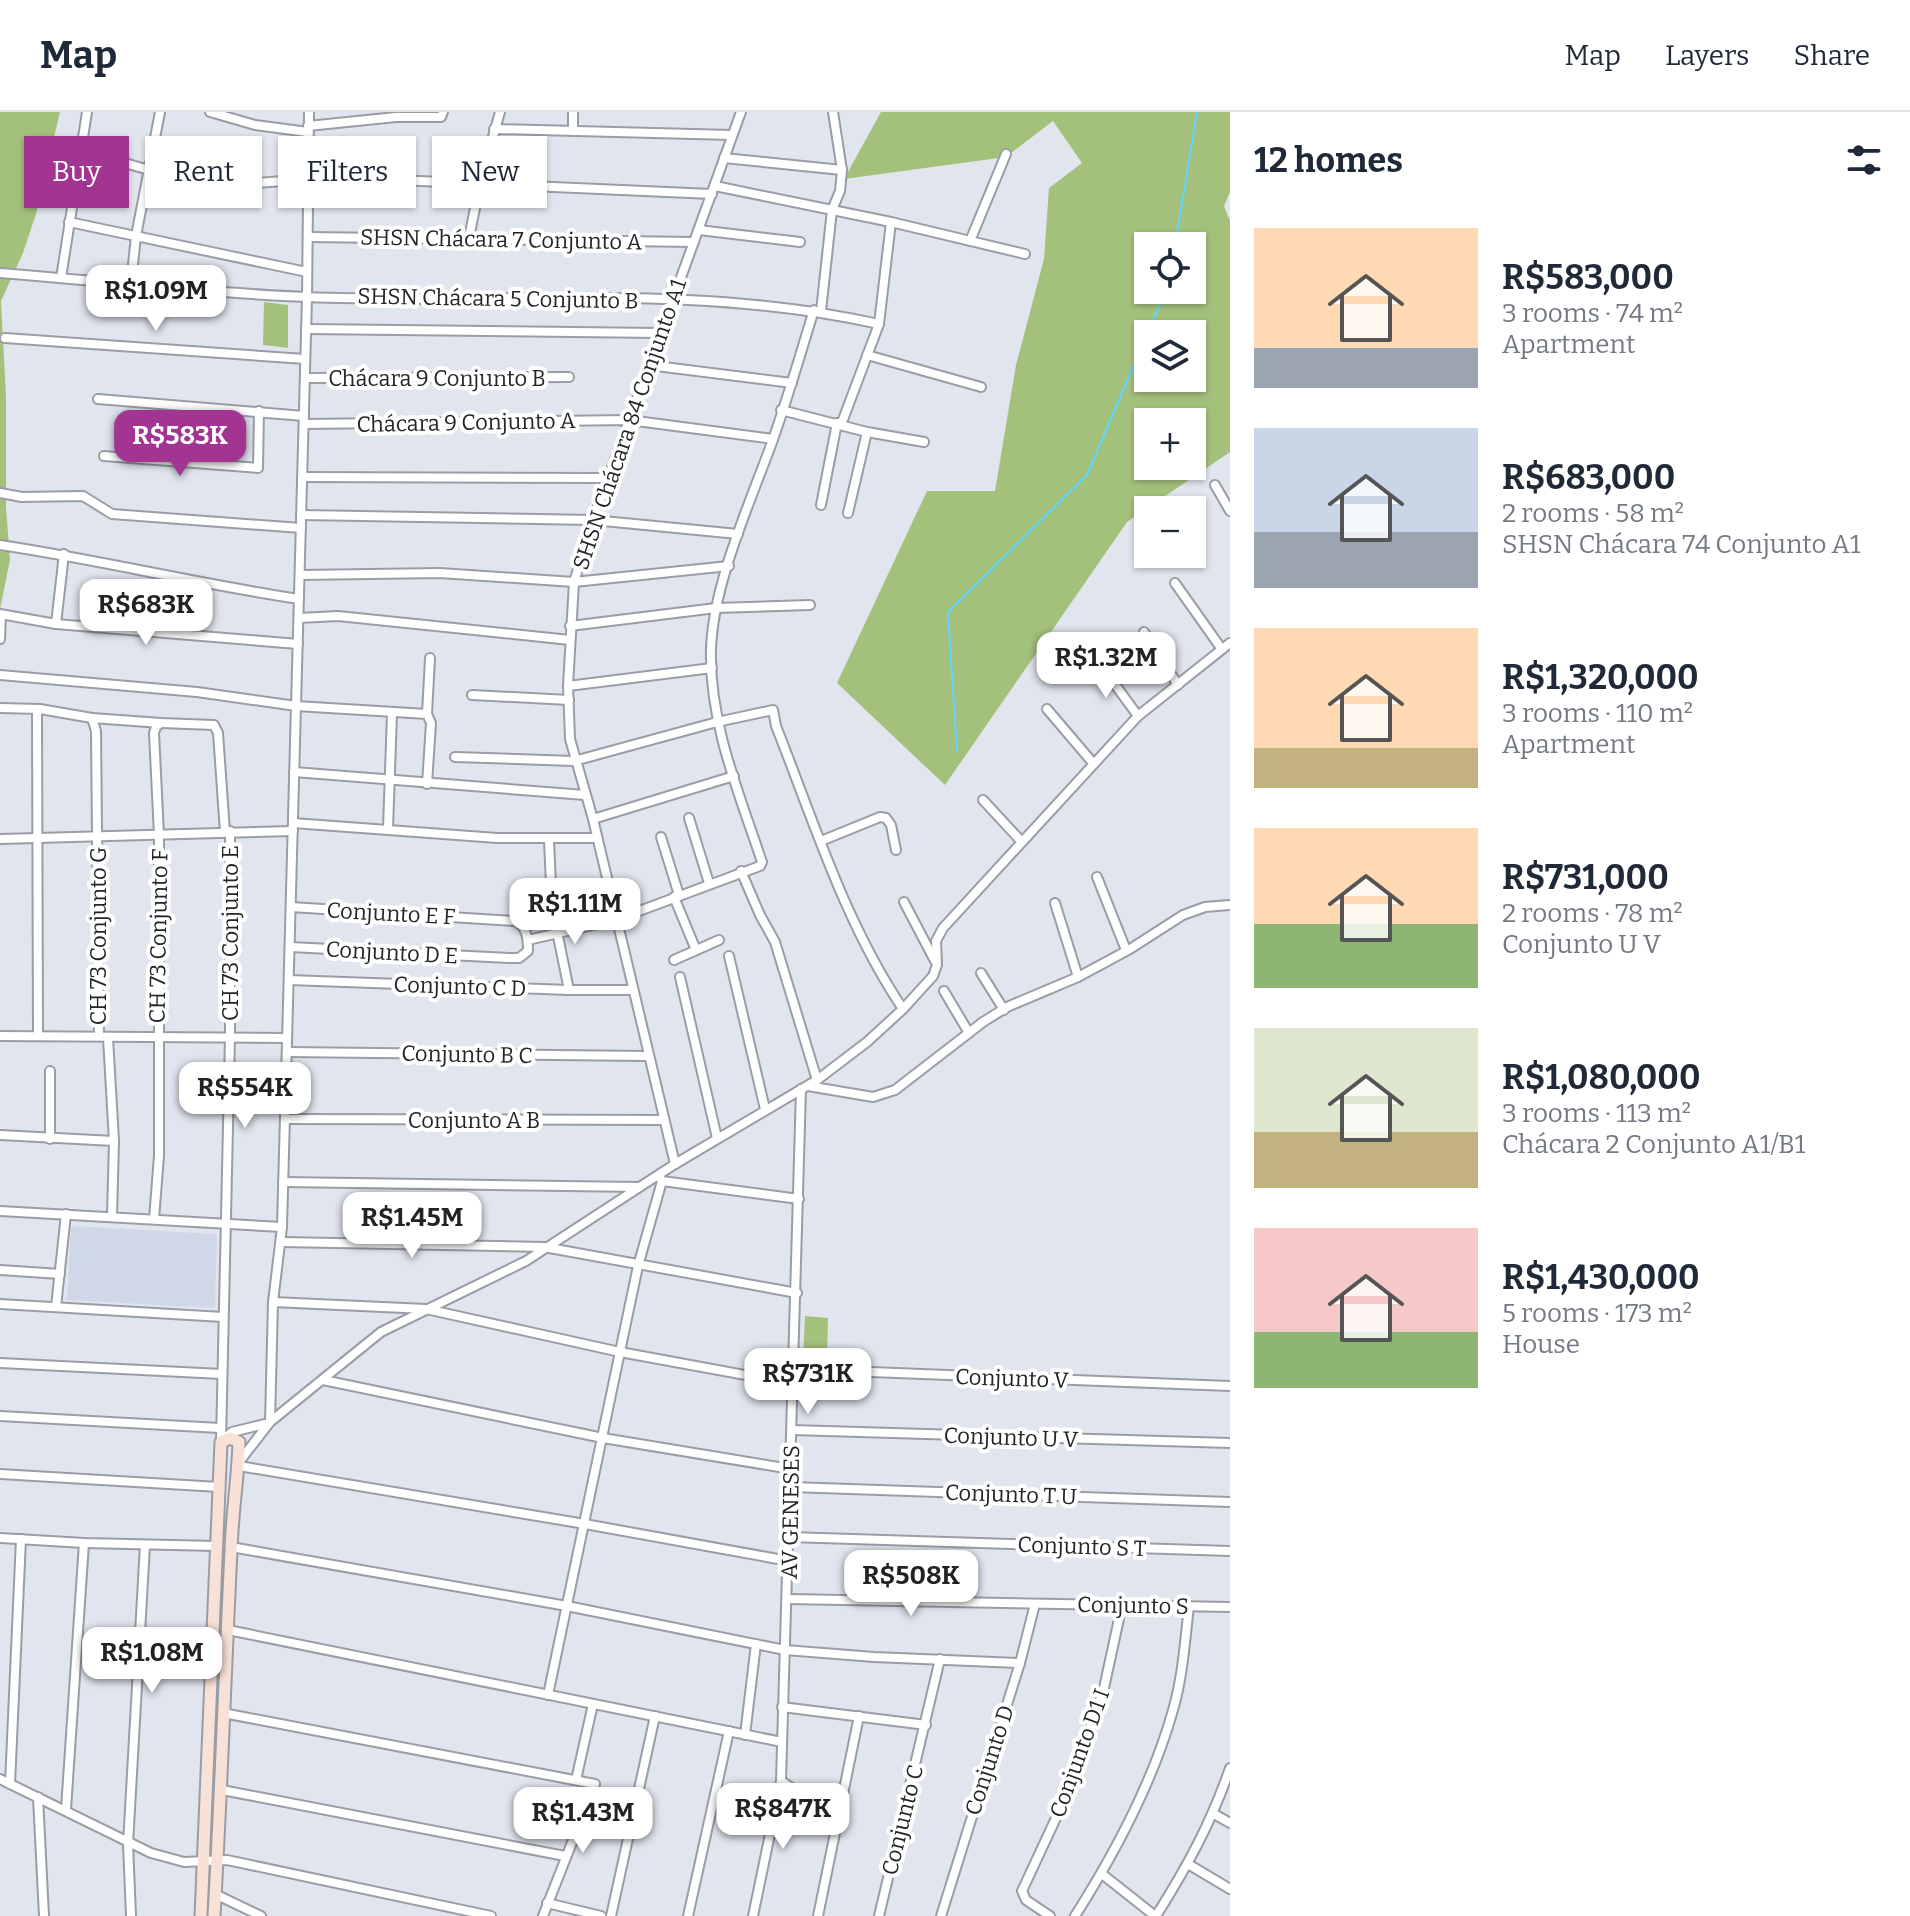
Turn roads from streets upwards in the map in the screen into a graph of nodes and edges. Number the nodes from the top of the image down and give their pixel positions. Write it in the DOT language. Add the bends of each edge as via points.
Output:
graph roads {
  1 [pos="87,112"];
  2 [pos="160,112"];
  3 [pos="210,112"];
  4 [pos="309,112"];
  5 [pos="443,112"];
  6 [pos="500,112"];
  7 [pos="573,112"];
  8 [pos="741,112"];
  9 [pos="833,112"];
  10 [pos="308,129"];
  11 [pos="494,129"];
  12 [pos="573,131"];
  13 [pos="732,135"];
  14 [pos="83,136"];
  15 [pos="155,136"];
  16 [pos="308,136"];
  17 [pos="492,136"];
  18 [pos="1006,154"];
  19 [pos="724,158"];
  20 [pos="842,170"];
  21 [pos="547,185"];
  22 [pos="145,190"];
  23 [pos="713,190"];
  24 [pos="71,208"];
  25 [pos="308,208"];
  26 [pos="475,208"];
  27 [pos="832,210"];
  28 [pos="69,222"];
  29 [pos="891,222"];
  30 [pos="699,230"];
  31 [pos="136,236"];
  32 [pos="308,237"];
  33 [pos="469,238"];
  34 [pos="970,241"];
  35 [pos="694,242"];
  36 [pos="800,242"];
  37 [pos="1025,254"];
  38 [pos="307,272"];
  39 [pos="0,273"];
  40 [pos="61,278"];
  41 [pos="131,283"];
  42 [pos="307,297"];
  43 [pos="674,300"];
  44 [pos="817,311"];
  45 [pos="879,324"];
  46 [pos="306,329"];
  47 [pos="659,333"];
  48 [pos="5,338"];
  49 [pos="867,355"];
  50 [pos="305,359"];
  51 [pos="648,365"];
  52 [pos="569,377"];
  53 [pos="305,378"];
  54 [pos="792,383"];
  55 [pos="981,387"];
  56 [pos="98,399"];
  57 [pos="781,410"];
  58 [pos="259,411"];
  59 [pos="304,420"];
  60 [pos="629,420"];
  61 [pos="839,424"];
  62 [pos="867,432"];
  63 [pos="773,439"];
  64 [pos="924,442"];
  65 [pos="104,456"];
  66 [pos="302,477"];
  67 [pos="609,478"];
  68 [pos="1215,485"];
  69 [pos="0,493"];
  70 [pos="821,505"];
  71 [pos="1230,511"];
  72 [pos="848,513"];
  73 [pos="301,515"];
  74 [pos="593,520"];
  75 [pos="301,528"];
  76 [pos="738,534"];
  77 [pos="0,545"];
  78 [pos="64,554"];
  79 [pos="729,566"];
  80 [pos="300,575"];
  81 [pos="574,582"];
  82 [pos="1175,583"];
  83 [pos="299,599"];
  84 [pos="810,605"];
  85 [pos="716,608"];
  86 [pos="1,614"];
  87 [pos="299,618"];
  88 [pos="56,624"];
  89 [pos="570,626"];
  90 [pos="1144,632"];
  91 [pos="0,639"];
  92 [pos="570,640"];
  93 [pos="298,644"];
  94 [pos="1226,646"];
  95 [pos="430,658"];
  96 [pos="1100,664"];
  97 [pos="712,668"];
  98 [pos="0,675"];
  99 [pos="1178,685"];
  100 [pos="568,686"];
  101 [pos="472,695"];
  102 [pos="569,700"];
  103 [pos="296,706"];
  104 [pos="0,708"];
  105 [pos="1047,709"];
  106 [pos="37,711"];
  107 [pos="392,713"];
  108 [pos="427,714"];
  109 [pos="1138,716"];
  110 [pos="92,718"];
  111 [pos="717,722"];
  112 [pos="161,723"];
  113 [pos="455,757"];
  114 [pos="574,761"];
  115 [pos="1093,763"];
  116 [pos="294,772"];
  117 [pos="734,776"];
  118 [pos="390,781"];
  119 [pos="427,784"];
  120 [pos="585,795"];
  121 [pos="983,800"];
  122 [pos="689,818"];
  123 [pos="593,819"];
  124 [pos="293,827"];
  125 [pos="388,829"];
  126 [pos="227,831"];
  127 [pos="159,835"];
  128 [pos="98,836"];
  129 [pos="661,837"];
  130 [pos="37,838"];
  131 [pos="597,838"];
  132 [pos="0,839"];
  133 [pos="549,840"];
  134 [pos="821,841"];
  135 [pos="1021,841"];
  136 [pos="896,850"];
  137 [pos="741,871"];
  138 [pos="1097,877"];
  139 [pos="709,883"];
  140 [pos="676,896"];
  141 [pos="904,902"];
  142 [pos="1055,903"];
  143 [pos="1230,905"];
  144 [pos="291,907"];
  145 [pos="615,920"];
  146 [pos="558,933"];
  147 [pos="528,940"];
  148 [pos="719,940"];
  149 [pos="290,947"];
  150 [pos="696,950"];
  151 [pos="1126,950"];
  152 [pos="729,956"];
  153 [pos="674,960"];
  154 [pos="937,965"];
  155 [pos="981,973"];
  156 [pos="680,977"];
  157 [pos="1078,977"];
  158 [pos="289,980"];
  159 [pos="569,990"];
  160 [pos="632,990"];
  161 [pos="944,991"];
  162 [pos="903,1009"];
  163 [pos="1004,1010"];
  164 [pos="969,1033"];
  165 [pos="0,1036"];
  166 [pos="38,1036"];
  167 [pos="230,1036"];
  168 [pos="103,1037"];
  169 [pos="157,1037"];
  170 [pos="287,1038"];
  171 [pos="287,1052"];
  172 [pos="647,1056"];
  173 [pos="50,1071"];
  174 [pos="817,1080"];
  175 [pos="805,1088"];
  176 [pos="765,1109"];
  177 [pos="285,1119"];
  178 [pos="663,1120"];
  179 [pos="0,1135"];
  180 [pos="717,1138"];
  181 [pos="50,1139"];
  182 [pos="114,1141"];
  183 [pos="675,1164"];
  184 [pos="660,1178"];
  185 [pos="283,1182"];
  186 [pos="639,1187"];
  187 [pos="799,1199"];
  188 [pos="0,1211"];
  189 [pos="66,1214"];
  190 [pos="112,1216"];
  191 [pos="154,1219"];
  192 [pos="227,1225"];
  193 [pos="282,1227"];
  194 [pos="281,1242"];
  195 [pos="544,1247"];
  196 [pos="638,1266"];
  197 [pos="0,1270"];
  198 [pos="60,1274"];
  199 [pos="797,1293"];
  200 [pos="273,1302"];
  201 [pos="0,1304"];
  202 [pos="56,1307"];
  203 [pos="426,1309"];
  204 [pos="223,1317"];
  205 [pos="620,1352"];
  206 [pos="0,1363"];
  207 [pos="794,1369"];
  208 [pos="222,1374"];
  209 [pos="323,1380"];
  210 [pos="794,1384"];
  211 [pos="1230,1386"];
  212 [pos="0,1416"];
  213 [pos="270,1422"];
  214 [pos="792,1430"];
  215 [pos="222,1436"];
  216 [pos="603,1438"];
  217 [pos="1230,1443"];
  218 [pos="239,1464"];
  219 [pos="791,1469"];
  220 [pos="0,1474"];
  221 [pos="219,1487"];
  222 [pos="791,1487"];
  223 [pos="1230,1502"];
  224 [pos="585,1524"];
  225 [pos="789,1537"];
  226 [pos="0,1538"];
  227 [pos="21,1539"];
  228 [pos="84,1543"];
  229 [pos="145,1545"];
  230 [pos="217,1546"];
  231 [pos="231,1547"];
  232 [pos="1230,1551"];
  233 [pos="789,1561"];
  234 [pos="788,1599"];
  235 [pos="1035,1604"];
  236 [pos="1122,1605"];
  237 [pos="567,1606"];
  238 [pos="1189,1606"];
  239 [pos="1230,1607"];
  240 [pos="228,1630"];
  241 [pos="756,1644"];
  242 [pos="785,1650"];
  243 [pos="940,1659"];
  244 [pos="1020,1663"];
  245 [pos="548,1695"];
  246 [pos="593,1704"];
  247 [pos="782,1707"];
  248 [pos="223,1713"];
  249 [pos="655,1716"];
  250 [pos="859,1716"];
  251 [pos="926,1725"];
  252 [pos="729,1731"];
  253 [pos="745,1735"];
  254 [pos="782,1742"];
  255 [pos="1230,1768"];
  256 [pos="0,1779"];
  257 [pos="576,1780"];
  258 [pos="781,1781"];
  259 [pos="10,1784"];
  260 [pos="222,1790"];
  261 [pos="38,1797"];
  262 [pos="66,1809"];
  263 [pos="1214,1814"];
  264 [pos="840,1819"];
  265 [pos="1230,1823"];
  266 [pos="128,1844"];
  267 [pos="565,1856"];
  268 [pos="203,1860"];
  269 [pos="217,1860"];
  270 [pos="1188,1864"];
  271 [pos="1102,1874"];
  272 [pos="1230,1889"];
  273 [pos="215,1894"];
  274 [pos="547,1903"];
  275 [pos="44,1916"];
  276 [pos="131,1916"];
  277 [pos="201,1916"];
  278 [pos="214,1916"];
  279 [pos="261,1916"];
  280 [pos="491,1916"];
  281 [pos="543,1916"];
  282 [pos="601,1916"];
  283 [pos="611,1916"];
  284 [pos="688,1916"];
  285 [pos="753,1916"];
  286 [pos="818,1916"];
  287 [pos="879,1916"];
  288 [pos="941,1916"];
  289 [pos="1050,1916"];
  290 [pos="1075,1916"];
  291 [pos="1155,1916"];
  1 -- 14 [label="street"];
  2 -- 15 [label="street"];
  3 -- 10 [label="street" via="255,125"];
  4 -- 10 [label="street"];
  5 -- 10 [label="street" via="441,117 396,117"];
  6 -- 11 [label="street"];
  7 -- 12 [label="street"];
  8 -- 13 [label="street, SHSN Chácara 84 Conjunto A1"];
  9 -- 20 [label="street"];
  10 -- 16 [label="street"];
  11 -- 12 [label="street"];
  11 -- 17 [label="street"];
  12 -- 13 [label="street"];
  13 -- 19 [label="street, SHSN Chácara 84 Conjunto A1"];
  18 -- 34 [label="street"];
  19 -- 20 [label="street"];
  19 -- 23 [label="street, SHSN Chácara 84 Conjunto A1"];
  20 -- 27 [label="street"];
  21 -- 23 [label="street"];
  22 -- 31 [label="street"];
  23 -- 27 [label="street"];
  23 -- 30 [label="street, SHSN Chácara 84 Conjunto A1"];
  24 -- 28 [label="street"];
  25 -- 32 [label="street"];
  26 -- 33 [label="street"];
  27 -- 29 [label="street"];
  27 -- 44 [label="street"];
  28 -- 31 [label="street"];
  28 -- 40 [label="street"];
  29 -- 34 [label="street"];
  29 -- 45 [label="street"];
  30 -- 35 [label="street, SHSN Chácara 84 Conjunto A1"];
  30 -- 36 [label="street"];
  31 -- 38 [label="street"];
  31 -- 41 [label="street"];
  32 -- 33 [label="street, SHSN Chácara 7 Conjunto A"];
  32 -- 38 [label="street"];
  33 -- 35 [label="street, SHSN Chácara 7 Conjunto A"];
  34 -- 37 [label="street"];
  35 -- 43 [label="street, SHSN Chácara 84 Conjunto A1"];
  38 -- 42 [label="street"];
  39 -- 40 [label="street, SHSN Chácara 5 Conjunto B"];
  40 -- 41 [label="street, SHSN Chácara 5 Conjunto B"];
  41 -- 42 [label="street, SHSN Chácara 5 Conjunto B"];
  42 -- 43 [label="street, SHSN Chácara 5 Conjunto B"];
  42 -- 46 [label="street"];
  43 -- 44 [label="street, SHSN Chácara 5 Conjunto B"];
  43 -- 47 [label="street, SHSN Chácara 84 Conjunto A1"];
  44 -- 45 [label="street, SHSN Chácara 5 Conjunto B"];
  44 -- 54 [label="street"];
  45 -- 49 [label="street"];
  46 -- 47 [label="street"];
  46 -- 50 [label="street"];
  47 -- 51 [label="street, SHSN Chácara 84 Conjunto A1"];
  48 -- 50 [label="street"];
  49 -- 55 [label="street"];
  49 -- 61 [label="street"];
  50 -- 53 [label="street"];
  51 -- 54 [label="street"];
  51 -- 60 [label="street, SHSN Chácara 84 Conjunto A1"];
  52 -- 53 [label="street, Chácara 9 Conjunto B"];
  53 -- 59 [label="street"];
  54 -- 57 [label="street"];
  56 -- 58 [label="street, Chácara 9 Conjunto A"];
  57 -- 61 [label="street"];
  57 -- 63 [label="street"];
  58 -- 59 [label="street, Chácara 9 Conjunto A"];
  58 -- 65 [label="street" via="258,468"];
  59 -- 60 [label="street, Chácara 9 Conjunto A"];
  59 -- 66 [label="street"];
  60 -- 63 [label="street, Chácara 9 Conjunto A"];
  60 -- 67 [label="street, SHSN Chácara 84 Conjunto A1"];
  61 -- 62 [label="street"];
  61 -- 70 [label="street"];
  62 -- 64 [label="street"];
  62 -- 72 [label="street"];
  63 -- 76 [label="street"];
  66 -- 67 [label="street"];
  66 -- 73 [label="street"];
  67 -- 74 [label="street, SHSN Chácara 84 Conjunto A1"];
  68 -- 71 [label="street"];
  69 -- 75 [label="street" via="83,496 112,514"];
  73 -- 74 [label="street"];
  73 -- 75 [label="street"];
  74 -- 76 [label="street"];
  74 -- 81 [label="street, SHSN Chácara 84 Conjunto A1"];
  75 -- 80 [label="street"];
  76 -- 79 [label="street"];
  77 -- 78 [label="street"];
  78 -- 83 [label="street"];
  78 -- 88 [label="street"];
  79 -- 81 [label="street"];
  79 -- 85 [label="street"];
  80 -- 81 [label="street" via="440,573"];
  80 -- 83 [label="street"];
  81 -- 89 [label="street, SHSN Chácara 84 Conjunto A1"];
  82 -- 94 [label="street"];
  83 -- 87 [label="street"];
  84 -- 85 [label="street"];
  85 -- 89 [label="street"];
  85 -- 97 [label="street"];
  86 -- 88 [label="street"];
  86 -- 91 [label="street"];
  87 -- 92 [label="street" via="338,616"];
  87 -- 93 [label="street"];
  88 -- 93 [label="street"];
  89 -- 92 [label="street, SHSN Chácara 84 Conjunto A1"];
  90 -- 99 [label="street"];
  92 -- 100 [label="street, SHSN Chácara 84 Conjunto A1"];
  93 -- 103 [label="street"];
  94 -- 99 [label="street"];
  95 -- 108 [label="street"];
  96 -- 109 [label="street"];
  97 -- 100 [label="street"];
  97 -- 111 [label="street"];
  98 -- 103 [label="street"];
  99 -- 109 [label="street"];
  100 -- 102 [label="street, SHSN Chácara 84 Conjunto A1"];
  101 -- 102 [label="street"];
  102 -- 114 [label="street, SHSN Chácara 84 Conjunto A1"];
  103 -- 107 [label="street"];
  103 -- 116 [label="street"];
  104 -- 106 [label="street"];
  105 -- 115 [label="street"];
  106 -- 110 [label="street"];
  106 -- 130 [label="street"];
  107 -- 108 [label="street"];
  107 -- 118 [label="street"];
  108 -- 119 [label="street"];
  109 -- 115 [label="street"];
  110 -- 112 [label="street"];
  110 -- 128 [label="street, CH 73 Conjunto G"];
  111 -- 114 [label="street"];
  111 -- 117 [label="street"];
  111 -- 134 [label="street" via="773,710"];
  112 -- 126 [label="street, CH 73 Conjunto E" via="216,727"];
  112 -- 127 [label="street, CH 73 Conjunto F" via="154,733"];
  113 -- 114 [label="street"];
  114 -- 120 [label="street, SHSN Chácara 84 Conjunto A1"];
  115 -- 135 [label="street"];
  116 -- 118 [label="street"];
  116 -- 124 [label="street"];
  117 -- 123 [label="street"];
  117 -- 137 [label="street" via="762,862"];
  118 -- 119 [label="street"];
  118 -- 125 [label="street"];
  119 -- 120 [label="street"];
  120 -- 123 [label="street, SHSN Chácara 84 Conjunto A1"];
  121 -- 135 [label="street"];
  122 -- 139 [label="street"];
  123 -- 131 [label="street, SHSN Chácara 84 Conjunto A1"];
  124 -- 125 [label="street"];
  124 -- 126 [label="street"];
  124 -- 144 [label="street"];
  125 -- 133 [label="street"];
  126 -- 127 [label="street"];
  126 -- 167 [label="street, CH 73 Conjunto E"];
  127 -- 128 [label="street"];
  127 -- 169 [label="street, CH 73 Conjunto F"];
  128 -- 130 [label="street"];
  128 -- 168 [label="street, CH 73 Conjunto G"];
  129 -- 140 [label="street"];
  130 -- 132 [label="street"];
  130 -- 166 [label="street"];
  131 -- 133 [label="street"];
  131 -- 145 [label="street, SHSN Chácara 84 Conjunto A1"];
  133 -- 146 [label="street"];
  134 -- 136 [label="street" via="880,817 891,825"];
  134 -- 162 [label="street" via="858,930"];
  135 -- 154 [label="street" via="943,928 936,941"];
  137 -- 139 [label="street"];
  137 -- 174 [label="street" via="775,942"];
  138 -- 151 [label="street"];
  139 -- 140 [label="street"];
  140 -- 145 [label="street"];
  140 -- 150 [label="street"];
  141 -- 154 [label="street"];
  142 -- 157 [label="street"];
  143 -- 151 [label="street" via="1183,915"];
  144 -- 147 [label="street, Conjunto E F" via="510,920 520,923"];
  144 -- 149 [label="street"];
  145 -- 146 [label="street"];
  145 -- 160 [label="street, SHSN Chácara 84 Conjunto A1"];
  146 -- 147 [label="street"];
  146 -- 159 [label="street"];
  147 -- 149 [label="street, Conjunto D E" via="528,951 519,958"];
  148 -- 150 [label="street"];
  149 -- 158 [label="street"];
  150 -- 153 [label="street"];
  151 -- 157 [label="street"];
  152 -- 176 [label="street"];
  154 -- 162 [label="street"];
  155 -- 163 [label="street"];
  156 -- 180 [label="street"];
  157 -- 163 [label="street"];
  158 -- 159 [label="street, Conjunto C D"];
  158 -- 170 [label="street"];
  159 -- 160 [label="street, Conjunto C D"];
  160 -- 172 [label="street, SHSN Chácara 84 Conjunto A1"];
  161 -- 164 [label="street"];
  162 -- 174 [label="street"];
  163 -- 164 [label="street"];
  164 -- 175 [label="street" via="881,1096"];
  165 -- 166 [label="street"];
  166 -- 168 [label="street"];
  167 -- 169 [label="street"];
  167 -- 170 [label="street"];
  167 -- 192 [label="street, CH 73 Conjunto E"];
  168 -- 169 [label="street"];
  168 -- 182 [label="street, CH 73 Conjunto G"];
  169 -- 191 [label="street, CH 73 Conjunto F"];
  170 -- 171 [label="street"];
  171 -- 172 [label="street, Conjunto B C"];
  171 -- 177 [label="street"];
  172 -- 178 [label="street, SHSN Chácara 84 Conjunto A1"];
  173 -- 181 [label="street"];
  174 -- 175 [label="street"];
  175 -- 176 [label="street"];
  175 -- 187 [label="street, AV GENESES"];
  176 -- 180 [label="street"];
  177 -- 178 [label="street, Conjunto A B"];
  177 -- 185 [label="street"];
  178 -- 183 [label="street, SHSN Chácara 84 Conjunto A1"];
  179 -- 181 [label="street"];
  180 -- 183 [label="street"];
  181 -- 182 [label="street"];
  182 -- 190 [label="street, CH 73 Conjunto G"];
  183 -- 184 [label="street"];
  184 -- 186 [label="street"];
  184 -- 187 [label="street"];
  184 -- 196 [label="street"];
  185 -- 186 [label="street"];
  185 -- 193 [label="street"];
  186 -- 195 [label="street"];
  187 -- 199 [label="street, AV GENESES"];
  188 -- 189 [label="street"];
  189 -- 190 [label="street"];
  189 -- 198 [label="street"];
  190 -- 191 [label="street"];
  191 -- 192 [label="street"];
  192 -- 193 [label="street"];
  192 -- 204 [label="street, CH 73 Conjunto E"];
  193 -- 194 [label="street"];
  194 -- 195 [label="street"];
  194 -- 200 [label="street"];
  195 -- 196 [label="street"];
  195 -- 203 [label="street" via="506,1272"];
  196 -- 199 [label="street"];
  196 -- 205 [label="street"];
  197 -- 198 [label="street"];
  198 -- 202 [label="street"];
  199 -- 207 [label="street, AV GENESES"];
  200 -- 203 [label="street"];
  200 -- 213 [label="street"];
  201 -- 202 [label="street"];
  202 -- 204 [label="street"];
  203 -- 205 [label="street"];
  203 -- 209 [label="street" via="381,1332"];
  204 -- 208 [label="street, CH 73 Conjunto E"];
  205 -- 210 [label="street"];
  205 -- 216 [label="street"];
  206 -- 208 [label="street"];
  207 -- 210 [label="street, AV GENESES"];
  207 -- 211 [label="street, Conjunto V"];
  208 -- 215 [label="street, CH 73 Conjunto E"];
  209 -- 213 [label="street"];
  209 -- 216 [label="street"];
  210 -- 214 [label="street, AV GENESES"];
  212 -- 215 [label="street"];
  213 -- 215 [label="street"];
  213 -- 218 [label="street"];
  214 -- 217 [label="street, Conjunto U V"];
  214 -- 219 [label="street, AV GENESES"];
  215 -- 218 [label="street" via="239,1442"];
  215 -- 221 [label="street"];
  216 -- 219 [label="street"];
  216 -- 224 [label="street"];
  218 -- 224 [label="street"];
  218 -- 231 [label="street"];
  219 -- 222 [label="street, AV GENESES"];
  220 -- 221 [label="street"];
  221 -- 230 [label="street"];
  222 -- 223 [label="street, Conjunto T U"];
  222 -- 225 [label="street, AV GENESES"];
  224 -- 233 [label="street"];
  224 -- 237 [label="street"];
  225 -- 232 [label="street, Conjunto S T"];
  225 -- 233 [label="street, AV GENESES"];
  226 -- 227 [label="street"];
  227 -- 228 [label="street"];
  227 -- 259 [label="street"];
  228 -- 229 [label="street"];
  228 -- 262 [label="street"];
  229 -- 230 [label="street"];
  229 -- 266 [label="street"];
  230 -- 268 [label="street"];
  231 -- 237 [label="street"];
  231 -- 240 [label="street"];
  233 -- 234 [label="street, AV GENESES"];
  234 -- 235 [label="street, Conjunto S"];
  234 -- 242 [label="street, AV GENESES"];
  235 -- 236 [label="street, Conjunto S"];
  235 -- 244 [label="street, Conjunto D"];
  236 -- 238 [label="street, Conjunto S"];
  236 -- 289 [label="street, Conjunto D1 I" via="1104,1688 1069,1790 1022,1891"];
  237 -- 241 [label="street"];
  237 -- 245 [label="street"];
  238 -- 239 [label="street, Conjunto S"];
  238 -- 271 [label="street" via="1173,1710"];
  240 -- 245 [label="street"];
  240 -- 248 [label="street"];
  241 -- 242 [label="street"];
  241 -- 253 [label="street"];
  242 -- 243 [label="street"];
  242 -- 247 [label="street, AV GENESES"];
  243 -- 244 [label="street"];
  243 -- 251 [label="street, Conjunto C"];
  244 -- 288 [label="street, Conjunto D"];
  245 -- 246 [label="street"];
  246 -- 249 [label="street"];
  246 -- 257 [label="street"];
  247 -- 250 [label="street"];
  247 -- 254 [label="street, AV GENESES"];
  248 -- 257 [label="street"];
  248 -- 260 [label="street"];
  249 -- 252 [label="street"];
  249 -- 283 [label="street"];
  250 -- 251 [label="street"];
  250 -- 264 [label="street"];
  251 -- 287 [label="street, Conjunto C"];
  252 -- 253 [label="street"];
  252 -- 284 [label="street"];
  253 -- 254 [label="street"];
  254 -- 258 [label="street, AV GENESES"];
  255 -- 263 [label="street"];
  256 -- 259 [label="street"];
  257 -- 267 [label="street" via="595,1784"];
  258 -- 264 [label="street"];
  258 -- 285 [label="street, AV GENESES"];
  259 -- 261 [label="street"];
  260 -- 267 [label="street"];
  260 -- 269 [label="street"];
  261 -- 262 [label="street"];
  261 -- 275 [label="street"];
  262 -- 266 [label="street"];
  263 -- 265 [label="street"];
  263 -- 270 [label="street"];
  264 -- 286 [label="street"];
  266 -- 268 [label="street" via="184,1862"];
  266 -- 276 [label="street"];
  267 -- 274 [label="street"];
  268 -- 269 [label="street"];
  268 -- 277 [label="street"];
  269 -- 273 [label="street"];
  269 -- 280 [label="street"];
  270 -- 272 [label="street"];
  270 -- 291 [label="street"];
  271 -- 290 [label="street"];
  271 -- 291 [label="street"];
  273 -- 278 [label="street"];
  273 -- 279 [label="street"];
  274 -- 281 [label="street"];
  274 -- 282 [label="street"];
}
